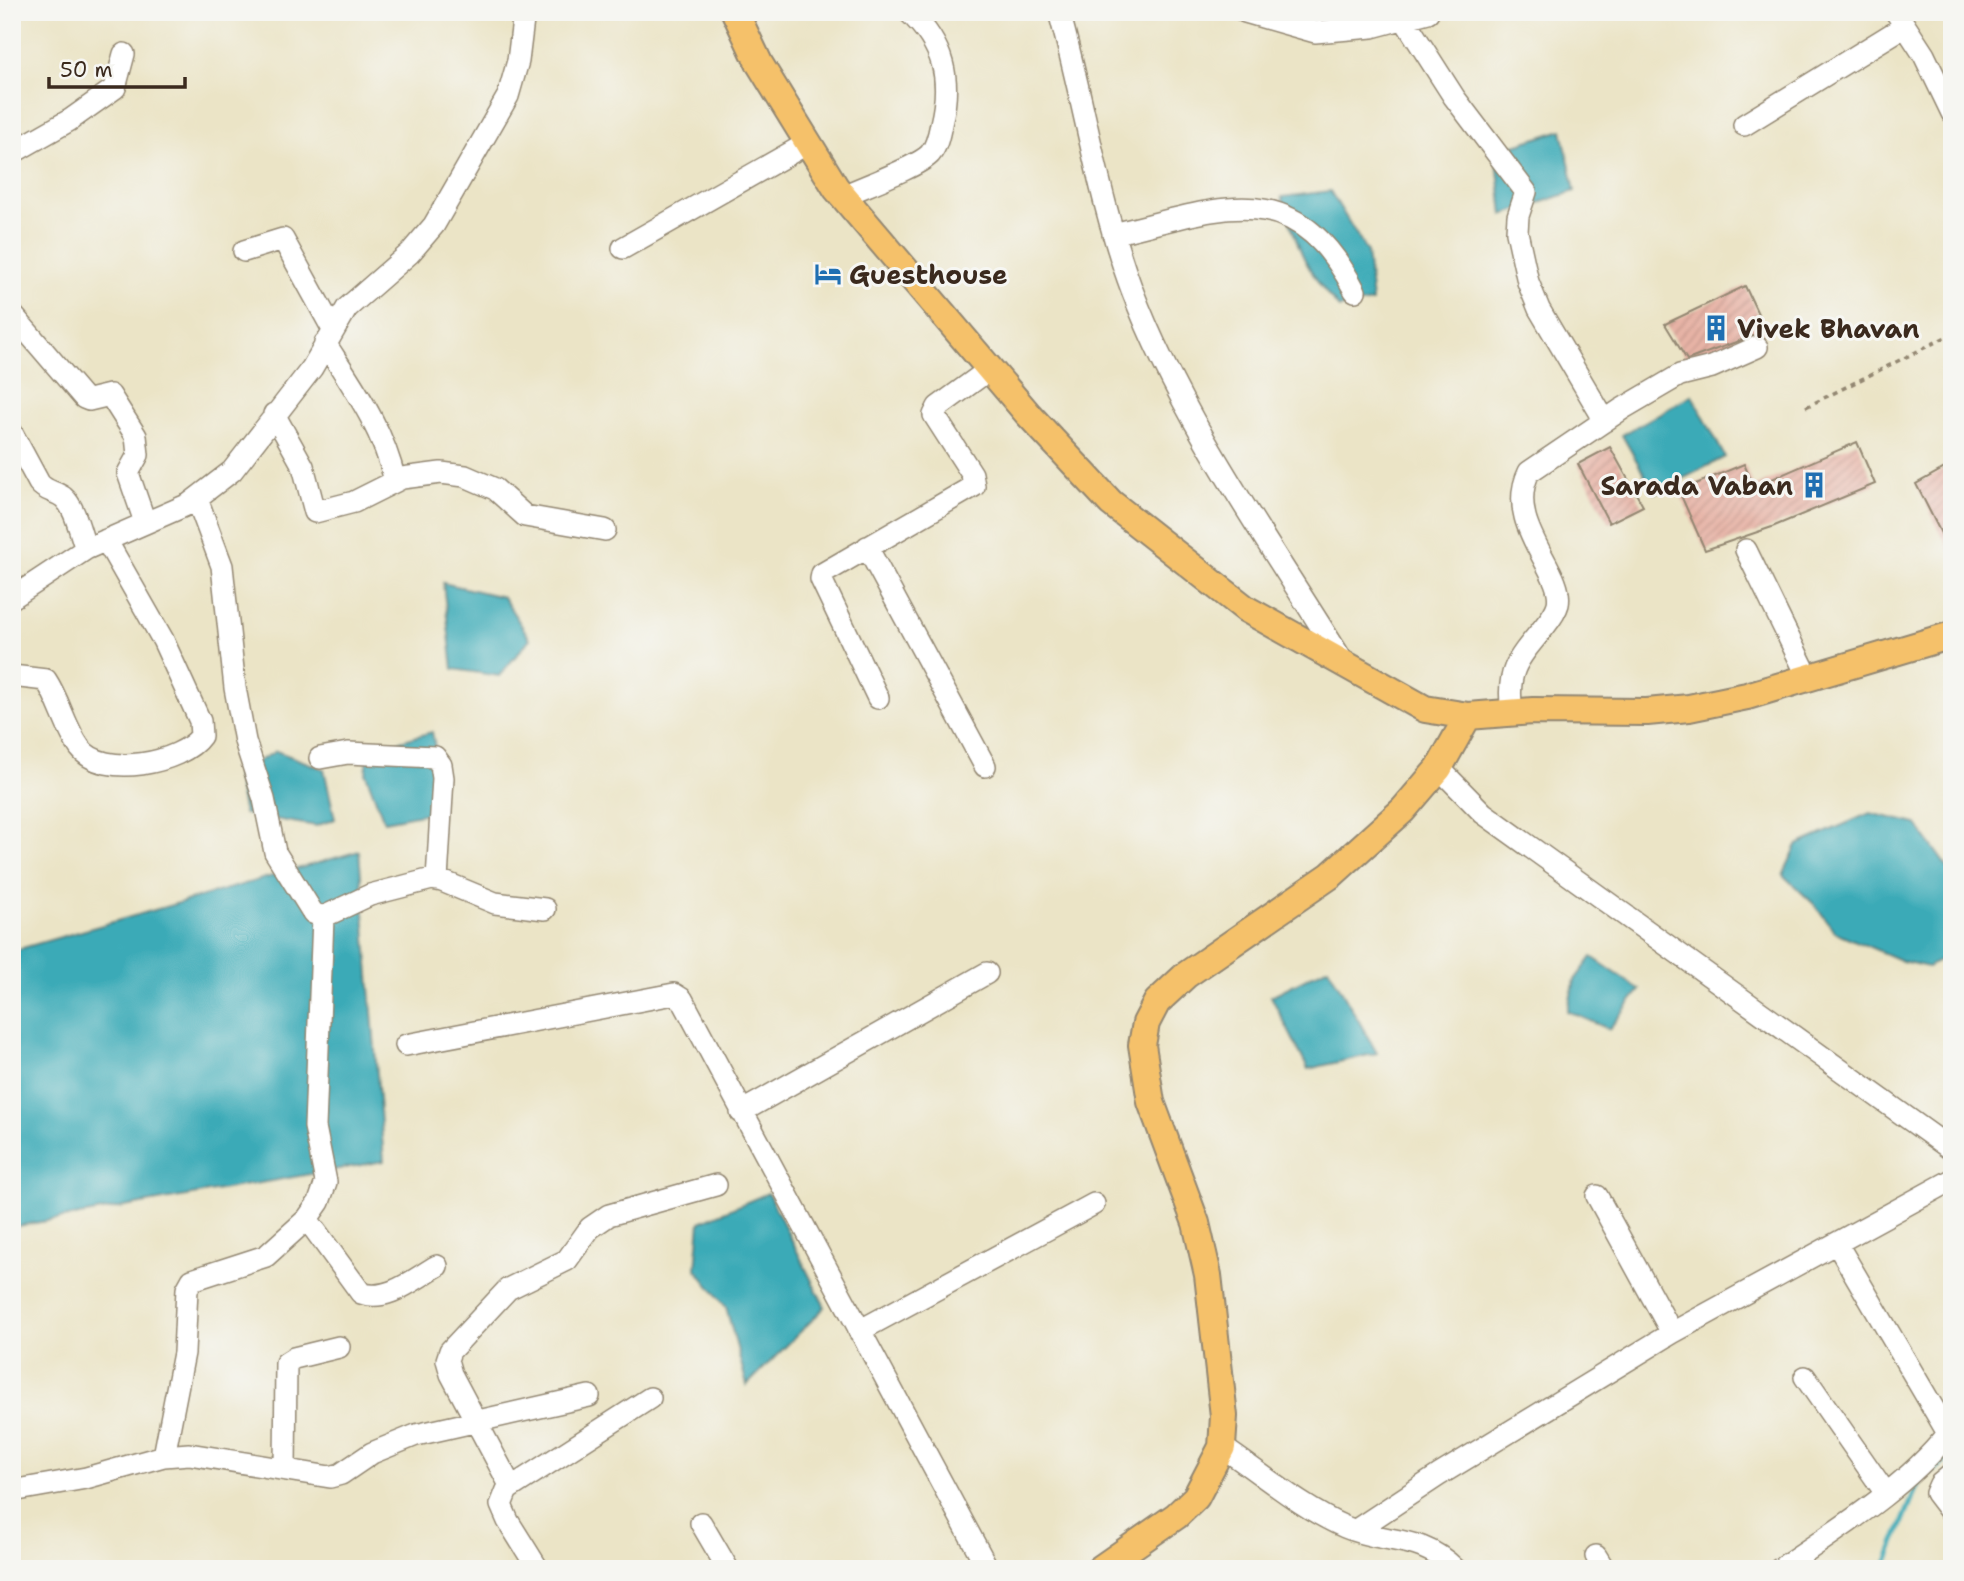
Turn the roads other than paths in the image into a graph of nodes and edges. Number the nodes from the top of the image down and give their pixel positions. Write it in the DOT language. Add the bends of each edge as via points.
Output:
graph roads {
  1 [pos="524,12"];
  2 [pos="735,12"];
  3 [pos="909,12"];
  4 [pos="1059,12"];
  5 [pos="1245,12"];
  6 [pos="1429,12"];
  7 [pos="1404,19"];
  8 [pos="1901,19"];
  9 [pos="124,54"];
  10 [pos="1949,101"];
  11 [pos="1744,125"];
  12 [pos="808,143"];
  13 [pos="12,153"];
  14 [pos="843,196"];
  15 [pos="1113,234"];
  16 [pos="623,248"];
  17 [pos="244,251"];
  18 [pos="1355,291"];
  19 [pos="12,314"];
  20 [pos="329,336"];
  21 [pos="20,337"];
  22 [pos="1757,347"];
  23 [pos="990,369"];
  24 [pos="274,414"];
  25 [pos="1605,421"];
  26 [pos="12,433"];
  27 [pos="395,481"];
  28 [pos="197,499"];
  29 [pos="145,522"];
  30 [pos="605,530"];
  31 [pos="106,540"];
  32 [pos="867,547"];
  33 [pos="86,549"];
  34 [pos="1746,550"];
  35 [pos="12,598"];
  36 [pos="1952,635"];
  37 [pos="1345,664"];
  38 [pos="12,676"];
  39 [pos="1809,679"];
  40 [pos="878,698"];
  41 [pos="1512,712"];
  42 [pos="1468,716"];
  43 [pos="320,758"];
  44 [pos="985,766"];
  45 [pos="1439,768"];
  46 [pos="437,880"];
  47 [pos="545,909"];
  48 [pos="323,916"];
  49 [pos="987,973"];
  50 [pos="406,1045"];
  51 [pos="741,1112"];
  52 [pos="1952,1150"];
  53 [pos="1952,1180"];
  54 [pos="716,1185"];
  55 [pos="1597,1196"];
  56 [pos="1094,1204"];
  57 [pos="307,1219"];
  58 [pos="1837,1244"];
  59 [pos="437,1266"];
  60 [pos="859,1331"];
  61 [pos="1672,1334"];
  62 [pos="339,1347"];
  63 [pos="1805,1377"];
  64 [pos="589,1396"];
  65 [pos="650,1398"];
  66 [pos="477,1420"];
  67 [pos="1950,1437"];
  68 [pos="1222,1447"];
  69 [pos="164,1456"];
  70 [pos="285,1469"];
  71 [pos="1952,1474"];
  72 [pos="511,1487"];
  73 [pos="12,1491"];
  74 [pos="1885,1492"];
  75 [pos="1952,1514"];
  76 [pos="701,1523"];
  77 [pos="1356,1530"];
  78 [pos="538,1569"];
  79 [pos="728,1569"];
  80 [pos="988,1569"];
  81 [pos="1100,1569"];
  82 [pos="1455,1569"];
  83 [pos="1780,1569"];
  1 -- 20 [label="street" via="508,96 464,174 410,253 356,298"];
  2 -- 12 [label="main road" via="759,63"];
  3 -- 14 [label="street" via="947,72 938,139 926,158"];
  4 -- 15 [label="street"];
  5 -- 7 [label="street" via="1315,32"];
  6 -- 7 [label="street"];
  7 -- 25 [label="street" via="1441,79 1526,192 1517,232 1528,282"];
  8 -- 10 [label="street"];
  8 -- 11 [label="street"];
  9 -- 13 [label="street" via="115,88"];
  12 -- 14 [label="main road"];
  12 -- 16 [label="street"];
  14 -- 23 [label="main road"];
  15 -- 18 [label="street" via="1215,210 1284,213 1331,250"];
  15 -- 37 [label="street" via="1169,372"];
  17 -- 20 [label="street" via="283,239"];
  19 -- 21 [label="street"];
  20 -- 24 [label="street" via="312,368"];
  20 -- 27 [label="street" via="381,435"];
  21 -- 29 [label="street" via="84,398 110,395 132,429 138,455 128,473"];
  22 -- 25 [label="street" via="1680,375"];
  23 -- 32 [label="street" via="937,407 934,415 972,474 974,486"];
  23 -- 37 [label="main road" via="1111,503 1150,537 1246,609"];
  24 -- 27 [label="street" via="303,466 315,512 354,502"];
  24 -- 28 [label="street" via="232,471"];
  25 -- 41 [label="street" via="1529,472 1523,483 1528,524 1558,592 1558,604 1513,669 1508,688"];
  26 -- 33 [label="street" via="39,484 60,495 71,508"];
  27 -- 30 [label="street" via="441,473 465,476 495,489 525,516"];
  28 -- 29 [label="street"];
  28 -- 48 [label="street" via="222,566 235,688 275,852 313,913"];
  29 -- 31 [label="street"];
  31 -- 33 [label="street"];
  31 -- 38 [label="street" via="163,640 200,721 201,736 194,746 171,757 127,766 104,762 80,749 46,680"];
  32 -- 40 [label="street" via="827,569 821,579"];
  32 -- 44 [label="street"];
  33 -- 35 [label="street"];
  34 -- 39 [label="street"];
  36 -- 39 [label="main road"];
  37 -- 42 [label="main road" via="1425,709"];
  39 -- 41 [label="main road" via="1689,708"];
  41 -- 42 [label="main road"];
  42 -- 45 [label="main road"];
  43 -- 46 [label="street" via="348,753 429,756 441,765"];
  45 -- 52 [label="street" via="1483,813"];
  45 -- 68 [label="main road" via="1403,810 1350,859 1186,975 1157,1002 1146,1023 1142,1045 1151,1102 1196,1223 1208,1275 1224,1416"];
  46 -- 47 [label="street" via="495,903"];
  46 -- 48 [label="street" via="370,895"];
  48 -- 57 [label="street" via="315,1127 326,1182"];
  49 -- 51 [label="street"];
  50 -- 51 [label="street" via="674,994 682,999"];
  51 -- 60 [label="street"];
  53 -- 58 [label="street"];
  54 -- 66 [label="street" via="609,1214 590,1228 567,1260 508,1289 450,1351 447,1360"];
  55 -- 61 [label="street"];
  56 -- 60 [label="street"];
  57 -- 59 [label="street" via="361,1293 368,1296 384,1296"];
  57 -- 69 [label="street" via="266,1256 192,1280 187,1289 184,1353"];
  58 -- 61 [label="street"];
  58 -- 67 [label="street"];
  60 -- 80 [label="street"];
  61 -- 77 [label="street"];
  62 -- 70 [label="street" via="286,1363"];
  63 -- 74 [label="street"];
  64 -- 66 [label="street"];
  65 -- 72 [label="street"];
  66 -- 70 [label="street" via="392,1444 330,1477"];
  66 -- 72 [label="street"];
  67 -- 74 [label="street"];
  68 -- 77 [label="street" via="1324,1516"];
  68 -- 81 [label="main road" via="1209,1477 1186,1507"];
  69 -- 70 [label="street" via="189,1454"];
  69 -- 73 [label="street" via="86,1478"];
  71 -- 75 [label="street" via="1936,1493"];
  72 -- 78 [label="street" via="501,1505"];
  74 -- 83 [label="street"];
  76 -- 79 [label="street"];
  77 -- 82 [label="street" via="1426,1547 1440,1553"];
}
